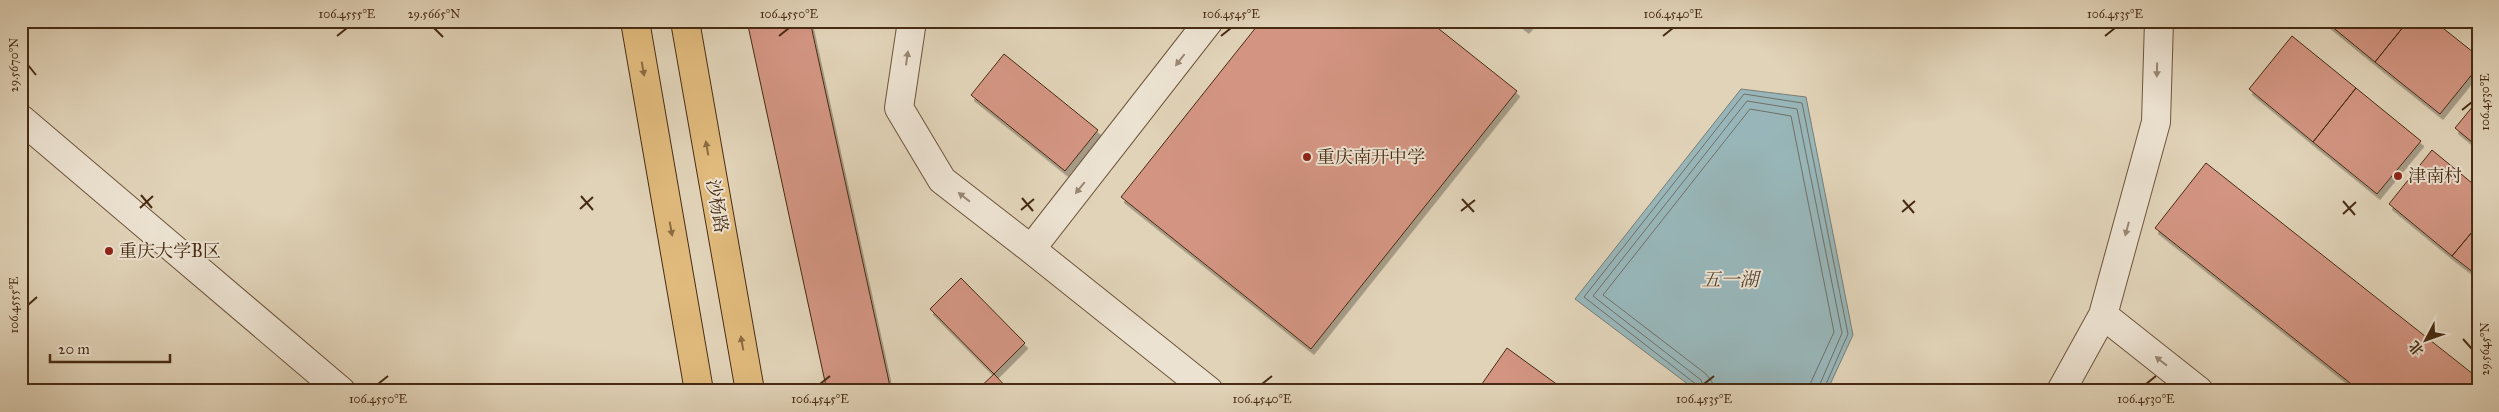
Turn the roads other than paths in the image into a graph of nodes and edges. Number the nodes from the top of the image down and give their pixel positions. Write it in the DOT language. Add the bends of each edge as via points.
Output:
graph roads {
  1 [pos="635,21"];
  2 [pos="685,21"];
  3 [pos="912,21"];
  4 [pos="1209,21"];
  5 [pos="2159,21"];
  6 [pos="21,119"];
  7 [pos="1031,249"];
  8 [pos="2103,315"];
  9 [pos="341,391"];
  10 [pos="699,391"];
  11 [pos="750,391"];
  12 [pos="1209,391"];
  13 [pos="2061,391"];
  14 [pos="2199,391"];
  1 -- 10 [label="main road, one-way"];
  11 -- 2 [label="main road, 沙杨路, one-way"];
  7 -- 3 [label="street, one-way" via="942,180 899,108"];
  4 -- 7 [label="street, one-way"];
  5 -- 8 [label="street, one-way" via="2156,122"];
  6 -- 9 [label="street"];
  7 -- 12 [label="street"];
  8 -- 13 [label="street"];
  14 -- 8 [label="street, one-way"];
}
